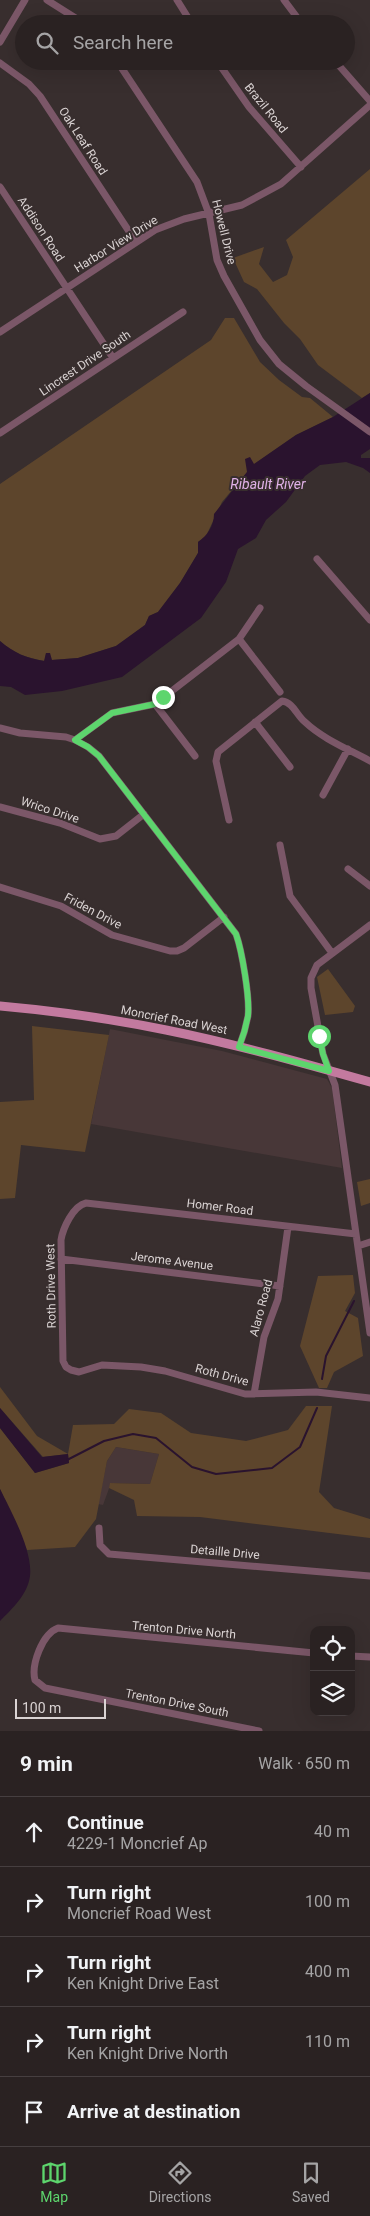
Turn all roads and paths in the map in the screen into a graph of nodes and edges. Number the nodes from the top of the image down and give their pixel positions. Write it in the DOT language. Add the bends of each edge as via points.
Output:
graph roads {
  1 [pos="24,0"];
  2 [pos="47,0"];
  3 [pos="177,0"];
  4 [pos="284,0"];
  5 [pos="15,15"];
  6 [pos="71,15"];
  7 [pos="186,15"];
  8 [pos="295,15"];
  9 [pos="15,16"];
  10 [pos="0,42"];
  11 [pos="0,63"];
  12 [pos="123,70"];
  13 [pos="223,70"];
  14 [pos="343,70"];
  15 [pos="370,101"];
  16 [pos="370,105"];
  17 [pos="301,166"];
  18 [pos="0,187"];
  19 [pos="209,214"];
  20 [pos="136,242"];
  21 [pos="67,288"];
  22 [pos="183,312"];
  23 [pos="0,332"];
  24 [pos="113,358"];
  25 [pos="370,432"];
  26 [pos="0,433"];
  27 [pos="317,559"];
  28 [pos="260,608"];
  29 [pos="370,620"];
  30 [pos="239,639"];
  31 [pos="280,692"];
  32 [pos="155,704"];
  33 [pos="255,722"];
  34 [pos="0,728"];
  35 [pos="75,740"];
  36 [pos="348,749"];
  37 [pos="195,756"];
  38 [pos="370,761"];
  39 [pos="290,767"];
  40 [pos="323,795"];
  41 [pos="0,807"];
  42 [pos="144,814"];
  43 [pos="229,820"];
  44 [pos="280,845"];
  45 [pos="348,869"];
  46 [pos="370,886"];
  47 [pos="0,887"];
  48 [pos="224,917"];
  49 [pos="370,925"];
  50 [pos="332,953"];
  51 [pos="0,1006"];
  52 [pos="239,1047"];
  53 [pos="329,1071"];
  54 [pos="370,1082"];
  55 [pos="82,1204"];
  56 [pos="288,1227"];
  57 [pos="356,1234"];
  58 [pos="370,1242"];
  59 [pos="358,1246"];
  60 [pos="61,1259"];
  61 [pos="280,1286"];
  62 [pos="370,1334"];
  63 [pos="71,1370"];
  64 [pos="254,1394"];
  65 [pos="370,1398"];
  66 [pos="100,1528"];
  67 [pos="370,1576"];
  68 [pos="310,1653"];
  69 [pos="355,1656"];
  70 [pos="370,1658"];
  71 [pos="35,1680"];
  72 [pos="259,1731"];
  1 -- 5 [label="street"];
  2 -- 6 [label="street"];
  3 -- 7 [label="street"];
  4 -- 8 [label="street"];
  9 -- 10 [label="street"];
  11 -- 20 [label="street, Oak Leaf Road" via="40,96"];
  12 -- 19 [label="street, Howell Drive" via="197,182"];
  13 -- 17 [label="street, Brazil Road" via="249,108"];
  14 -- 15 [label="street"];
  16 -- 17 [label="street, Harbor View Drive"];
  17 -- 19 [label="street, Harbor View Drive" via="281,184 255,200"];
  18 -- 21 [label="street, Addison Road"];
  19 -- 20 [label="street, Harbor View Drive" via="169,224"];
  19 -- 25 [label="street, Howell Drive" via="217,260 268,352 306,386"];
  20 -- 21 [label="street, Harbor View Drive"];
  21 -- 23 [label="street, Harbor View Drive"];
  21 -- 24 [label="street, Addison Road"];
  22 -- 24 [label="street, Lincrest Drive South"];
  24 -- 26 [label="street, Lincrest Drive South"];
  27 -- 29 [label="street"];
  28 -- 30 [label="street"];
  30 -- 31 [label="street"];
  30 -- 32 [label="street"];
  32 -- 35 [label="street" via="112,713"];
  32 -- 37 [label="street"];
  33 -- 36 [label="street" via="285,701 312,728"];
  33 -- 39 [label="street"];
  33 -- 43 [label="street" via="216,755"];
  34 -- 35 [label="street"];
  35 -- 42 [label="street" via="99,756"];
  36 -- 38 [label="street"];
  36 -- 40 [label="street"];
  41 -- 42 [label="street, Wrico Drive" via="60,823 100,839 116,836"];
  42 -- 48 [label="street"];
  44 -- 50 [label="street" via="290,896"];
  45 -- 46 [label="street"];
  47 -- 48 [label="street, Friden Drive" via="61,906 112,935 170,951 184,948"];
  48 -- 52 [label="street" via="239,942 247,999 248,1016"];
  49 -- 50 [label="street"];
  50 -- 53 [label="street" via="317,965 310,988"];
  51 -- 52 [label="main road, Moncrief Road West" via="126,1023"];
  52 -- 53 [label="main road, Moncrief Road West"];
  53 -- 54 [label="main road, Moncrief Road West"];
  53 -- 57 [label="street" via="336,1091"];
  55 -- 56 [label="street, Homer Road"];
  55 -- 60 [label="street, Roth Drive West" via="62,1232"];
  56 -- 57 [label="street, Homer Road"];
  56 -- 61 [label="street, Alaro Road"];
  57 -- 59 [label="street"];
  58 -- 59 [label="street"];
  59 -- 62 [label="street"];
  60 -- 61 [label="street, Jerome Avenue"];
  60 -- 63 [label="street, Roth Drive West" via="63,1361"];
  61 -- 64 [label="street, Alaro Road" via="264,1337"];
  63 -- 64 [label="street, Roth Drive" via="79,1372 102,1365 141,1367"];
  64 -- 65 [label="street, Roth Drive" via="316,1392"];
  66 -- 67 [label="street, Detaille Drive" via="100,1545 109,1554"];
  68 -- 71 [label="street, Trenton Drive North" via="64,1628 53,1630 45,1639 34,1668"];
  69 -- 70 [label="street"];
  71 -- 72 [label="street, Trenton Drive South" via="45,1688"];
}
